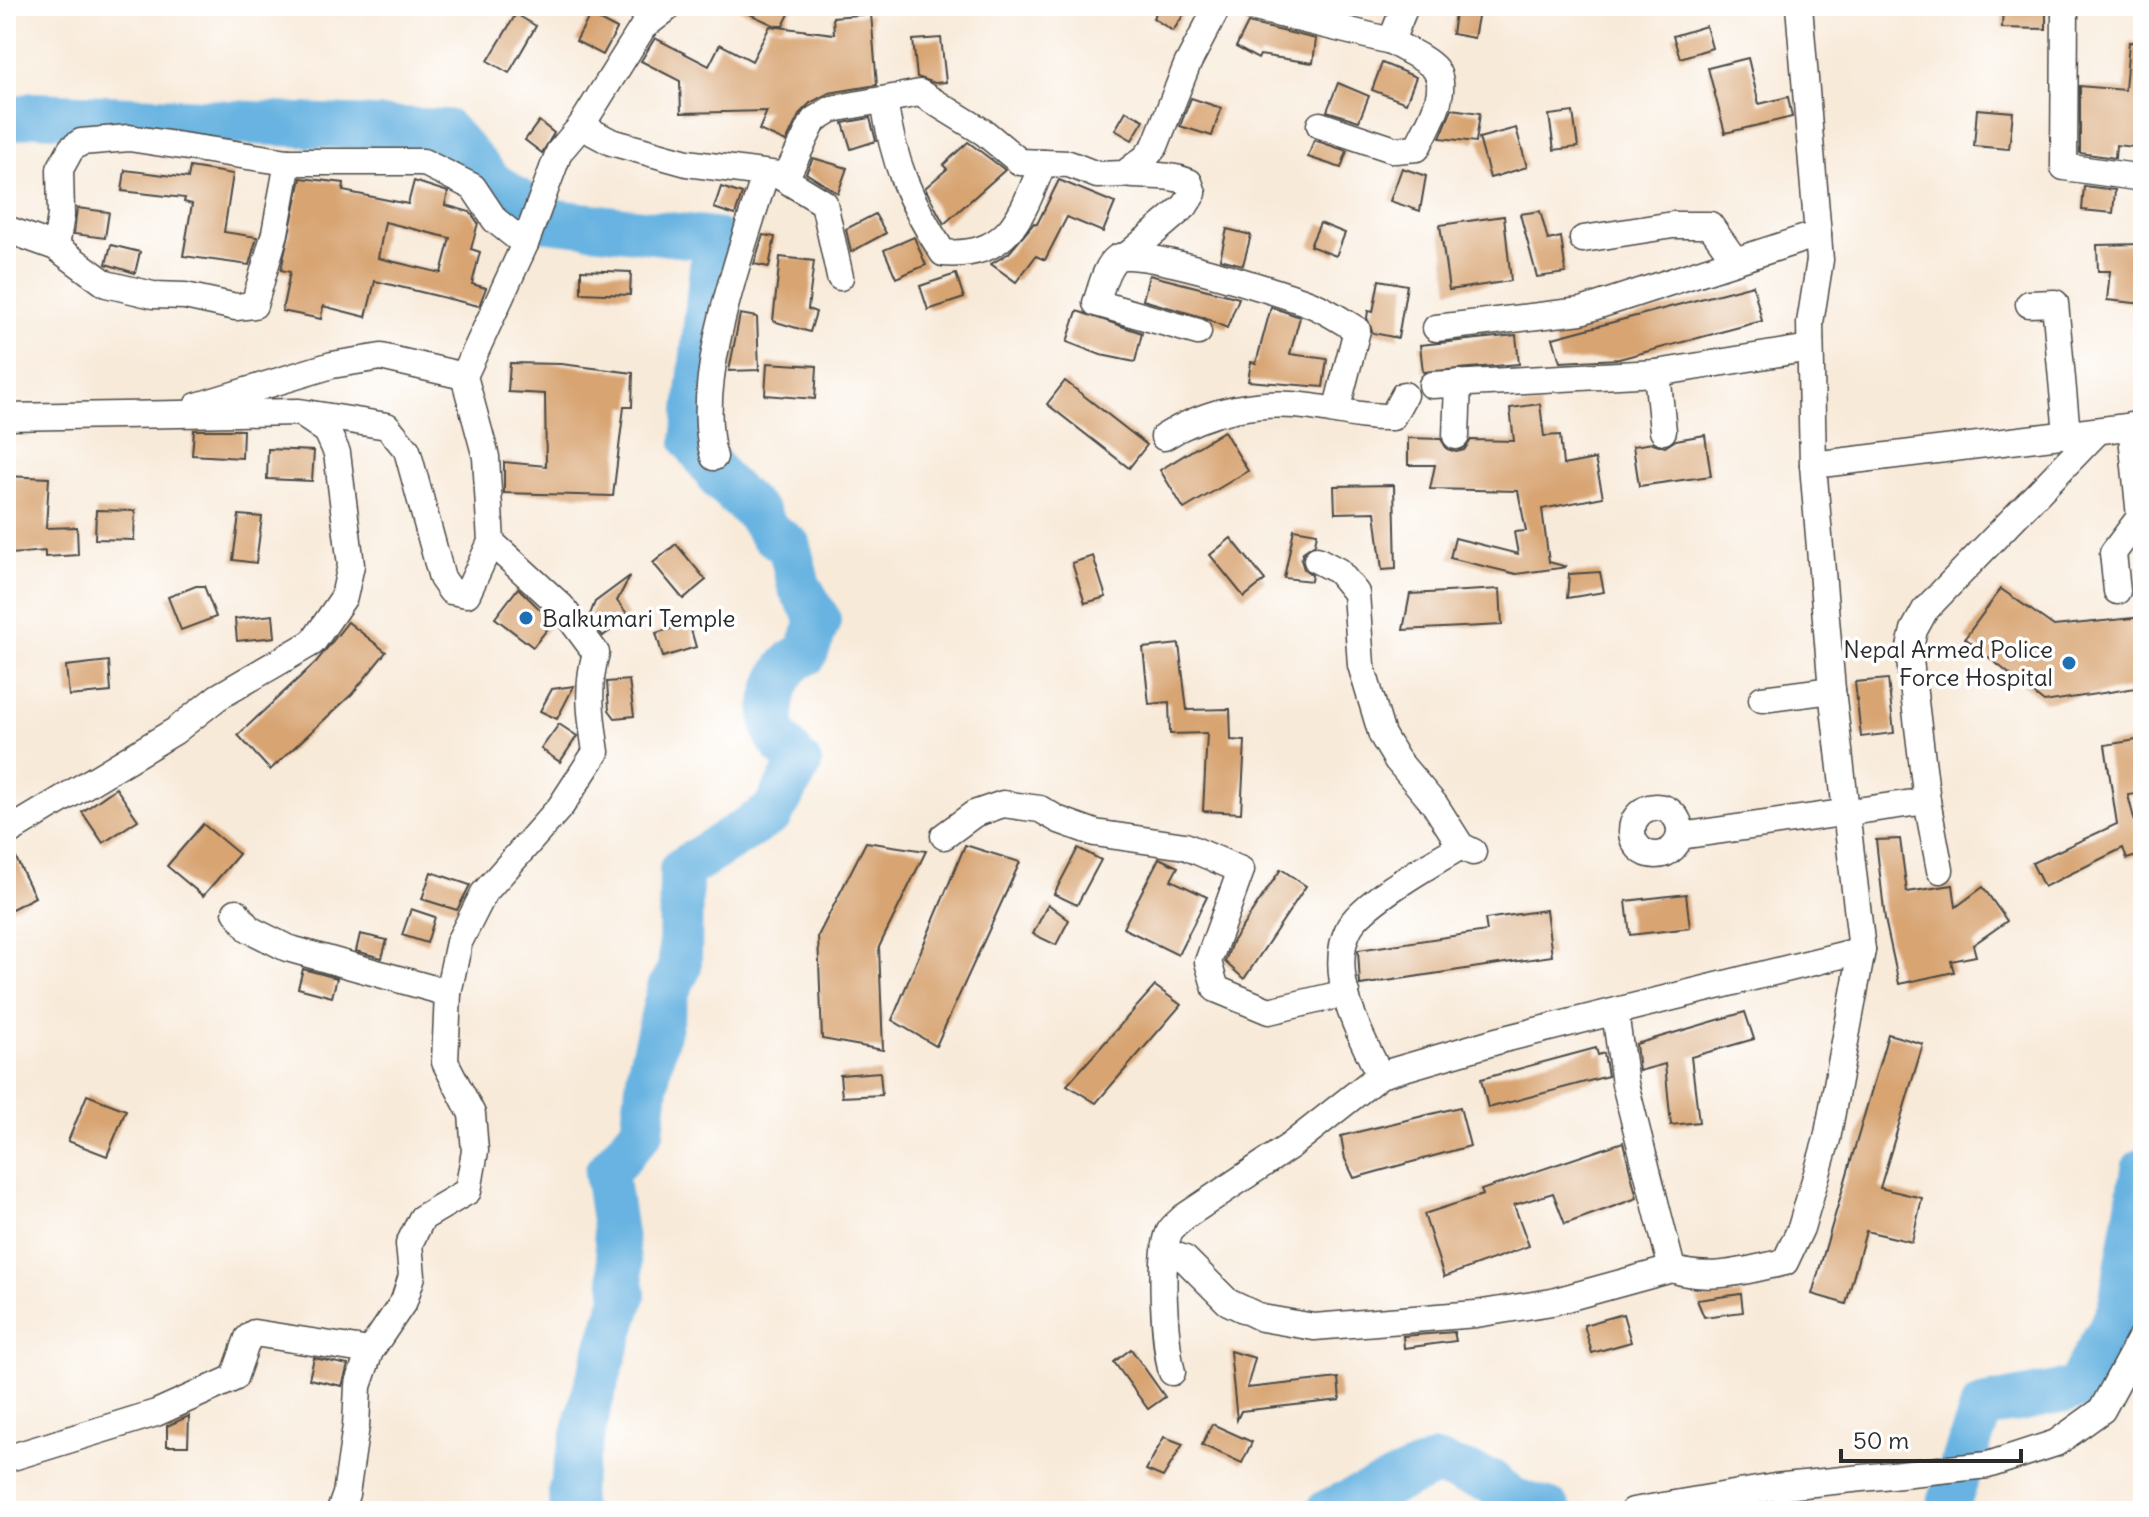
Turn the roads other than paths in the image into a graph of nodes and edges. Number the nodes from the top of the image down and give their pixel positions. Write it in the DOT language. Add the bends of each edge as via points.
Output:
graph roads {
  1 [pos="670,6"];
  2 [pos="1218,6"];
  3 [pos="1247,6"];
  4 [pos="1405,6"];
  5 [pos="1799,6"];
  6 [pos="2065,6"];
  7 [pos="1391,41"];
  8 [pos="884,100"];
  9 [pos="1320,125"];
  10 [pos="581,126"];
  11 [pos="288,162"];
  12 [pos="1043,163"];
  13 [pos="1124,174"];
  14 [pos="771,175"];
  15 [pos="2143,178"];
  16 [pos="6,229"];
  17 [pos="1818,234"];
  18 [pos="1583,239"];
  19 [pos="525,244"];
  20 [pos="56,247"];
  21 [pos="1129,254"];
  22 [pos="1734,259"];
  23 [pos="840,277"];
  24 [pos="2029,304"];
  25 [pos="1436,328"];
  26 [pos="1198,332"];
  27 [pos="1810,348"];
  28 [pos="1657,373"];
  29 [pos="464,376"];
  30 [pos="1404,395"];
  31 [pos="1336,411"];
  32 [pos="299,412"];
  33 [pos="186,413"];
  34 [pos="6,417"];
  35 [pos="2137,426"];
  36 [pos="1663,431"];
  37 [pos="2098,431"];
  38 [pos="2067,434"];
  39 [pos="1456,436"];
  40 [pos="1164,437"];
  41 [pos="714,457"];
  42 [pos="1813,465"];
  43 [pos="2142,518"];
  44 [pos="491,542"];
  45 [pos="1317,560"];
  46 [pos="2117,591"];
  47 [pos="1832,690"];
  48 [pos="1762,699"];
  49 [pos="1927,801"];
  50 [pos="1847,814"];
  51 [pos="6,833"];
  52 [pos="944,836"];
  53 [pos="1680,836"];
  54 [pos="1940,870"];
  55 [pos="236,912"];
  56 [pos="1862,950"];
  57 [pos="448,993"];
  58 [pos="1346,993"];
  59 [pos="1615,1012"];
  60 [pos="1380,1075"];
  61 [pos="1166,1252"];
  62 [pos="1672,1269"];
  63 [pos="2143,1334"];
  64 [pos="370,1351"];
  65 [pos="1172,1372"];
  66 [pos="6,1459"];
  67 [pos="340,1511"];
  68 [pos="1633,1511"];
  1 -- 10 [label="street" via="643,27"];
  2 -- 13 [label="street" via="1187,65 1155,146"];
  3 -- 7 [label="street"];
  4 -- 7 [label="street"];
  5 -- 17 [label="street"];
  6 -- 15 [label="street" via="2064,167"];
  7 -- 9 [label="street" via="1434,68 1441,84 1417,148 1395,150"];
  8 -- 12 [label="street" via="920,93 1020,162"];
  8 -- 12 [label="street" via="891,146 907,194 943,253 971,255 1002,241 1024,211"];
  8 -- 14 [label="street" via="832,109 814,120 788,173"];
  10 -- 14 [label="street" via="649,154"];
  10 -- 19 [label="street" via="559,152"];
  11 -- 19 [label="street" via="423,162 473,187 495,220"];
  11 -- 20 [label="street" via="129,138 81,142 60,169"];
  11 -- 20 [label="street" via="254,305 236,307 106,284"];
  12 -- 13 [label="street" via="1069,164 1097,175"];
  13 -- 21 [label="street" via="1166,173 1189,182 1193,193"];
  14 -- 23 [label="street" via="824,203"];
  14 -- 41 [label="street" via="727,300 718,343 710,396"];
  16 -- 20 [label="street"];
  17 -- 22 [label="street"];
  17 -- 27 [label="street"];
  18 -- 22 [label="street" via="1673,225 1710,225"];
  19 -- 29 [label="street"];
  21 -- 26 [label="street" via="1117,258 1108,270 1096,303"];
  21 -- 31 [label="street" via="1310,303 1357,330"];
  22 -- 25 [label="street" via="1581,311"];
  24 -- 38 [label="street" via="2055,303"];
  27 -- 28 [label="street"];
  27 -- 42 [label="street"];
  28 -- 36 [label="street"];
  28 -- 39 [label="street" via="1445,384"];
  29 -- 33 [label="street" via="381,357 332,365 200,404"];
  29 -- 44 [label="street" via="486,457"];
  30 -- 31 [label="street" via="1392,417"];
  31 -- 40 [label="street" via="1248,405 1187,422"];
  32 -- 33 [label="street"];
  32 -- 44 [label="street" via="387,426 407,450 442,578 451,591 467,594"];
  32 -- 51 [label="street" via="327,431 337,453 351,565 344,597 313,642"];
  33 -- 34 [label="street"];
  35 -- 37 [label="street"];
  35 -- 43 [label="street"];
  37 -- 38 [label="street"];
  37 -- 49 [label="street" via="1925,610 1914,630 1909,652"];
  38 -- 42 [label="street"];
  42 -- 47 [label="street"];
  43 -- 46 [label="street" via="2113,553"];
  44 -- 57 [label="street" via="561,606 596,653 589,709 596,752 561,806 484,893 459,942"];
  45 -- 58 [label="street" via="1338,571 1356,593 1361,665 1382,735 1467,849 1381,897 1348,929"];
  47 -- 48 [label="street"];
  47 -- 50 [label="street"];
  49 -- 50 [label="street"];
  49 -- 54 [label="street"];
  50 -- 53 [label="street"];
  50 -- 56 [label="street"];
  52 -- 58 [label="street" via="974,814 1003,804 1040,809 1095,833 1185,846 1241,870 1208,962 1216,989 1269,1011"];
  55 -- 57 [label="street" via="249,929 287,948"];
  56 -- 59 [label="street"];
  56 -- 62 [label="street" via="1827,1139 1801,1228 1785,1262 1693,1277"];
  57 -- 64 [label="street" via="445,1062 472,1114 475,1151 468,1191 422,1218 409,1244 412,1276 404,1301"];
  58 -- 60 [label="street" via="1352,1020"];
  59 -- 60 [label="street"];
  59 -- 62 [label="street" via="1629,1099"];
  60 -- 61 [label="street" via="1290,1146 1184,1217 1170,1231"];
  61 -- 62 [label="street" via="1185,1259 1228,1302 1262,1318 1314,1327 1491,1312 1552,1302"];
  61 -- 65 [label="street" via="1165,1347"];
  63 -- 68 [label="street" via="2102,1410 2056,1443 1988,1465 1775,1487"];
  64 -- 66 [label="street" via="254,1333 234,1378 156,1413"];
  64 -- 67 [label="street" via="358,1386"];
}
